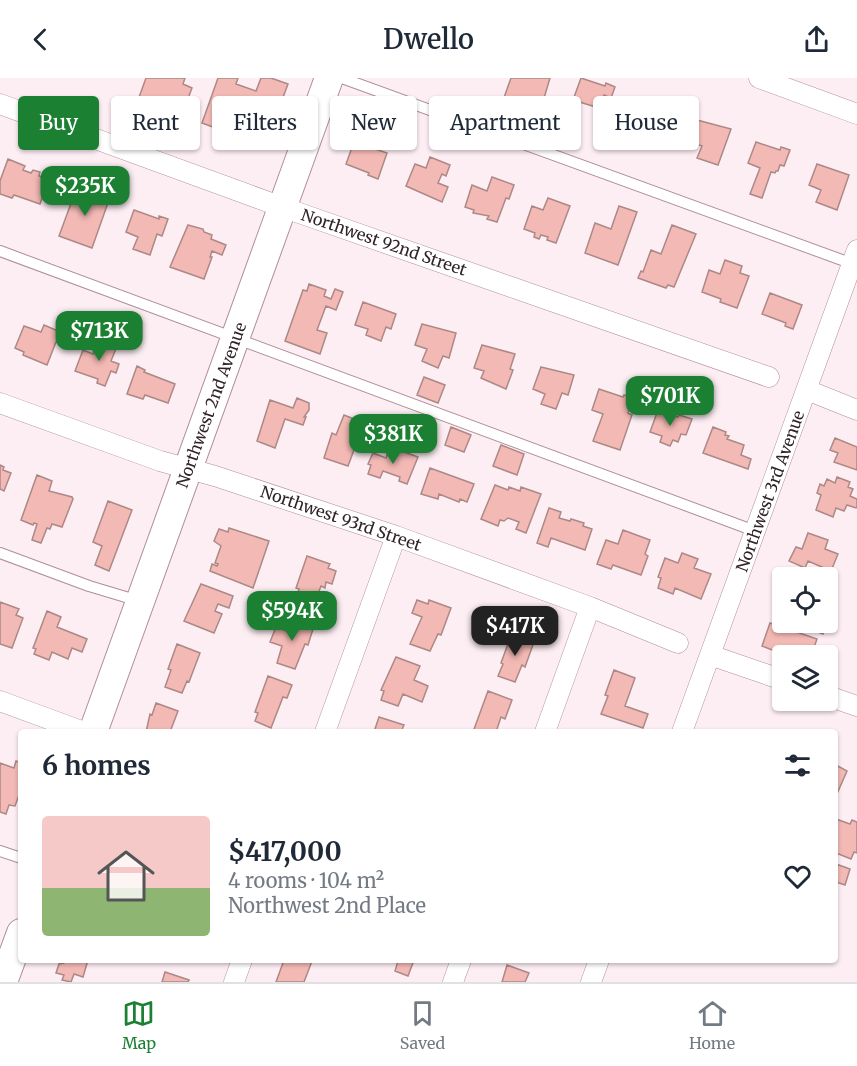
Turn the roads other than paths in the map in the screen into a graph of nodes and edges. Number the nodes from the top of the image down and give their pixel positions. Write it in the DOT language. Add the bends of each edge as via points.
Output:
graph roads {
  1 [pos="330,78"];
  2 [pos="342,78"];
  3 [pos="759,78"];
  4 [pos="0,104"];
  5 [pos="857,114"];
  6 [pos="282,207"];
  7 [pos="0,251"];
  8 [pos="855,257"];
  9 [pos="235,339"];
  10 [pos="769,377"];
  11 [pos="807,390"];
  12 [pos="0,403"];
  13 [pos="857,410"];
  14 [pos="187,469"];
  15 [pos="755,531"];
  16 [pos="396,536"];
  17 [pos="0,554"];
  18 [pos="139,602"];
  19 [pos="590,607"];
  20 [pos="678,642"];
  21 [pos="710,655"];
  22 [pos="772,676"];
  23 [pos="838,699"];
  24 [pos="0,702"];
  25 [pos="857,706"];
  26 [pos="76,729"];
  27 [pos="94,729"];
  28 [pos="326,729"];
  29 [pos="545,729"];
  30 [pos="683,729"];
  31 [pos="0,851"];
  32 [pos="18,857"];
  33 [pos="18,941"];
  34 [pos="241,963"];
  35 [pos="460,963"];
  36 [pos="598,963"];
  37 [pos="3,982"];
  38 [pos="234,982"];
  39 [pos="453,982"];
  40 [pos="591,982"];
  1 -- 6 [label="street, Northwest 2nd Avenue"];
  2 -- 8 [label="lane"];
  3 -- 5 [label="street"];
  4 -- 6 [label="street, Northwest 92nd Street"];
  6 -- 9 [label="street, Northwest 2nd Avenue"];
  6 -- 10 [label="street, Northwest 92nd Street"];
  7 -- 9 [label="lane"];
  8 -- 11 [label="street, Northwest 3rd Avenue"];
  9 -- 14 [label="street, Northwest 2nd Avenue"];
  9 -- 15 [label="lane"];
  11 -- 13 [label="street"];
  11 -- 15 [label="street, Northwest 3rd Avenue"];
  12 -- 14 [label="street, Northwest 93rd Street"];
  14 -- 16 [label="street, Northwest 93rd Street"];
  14 -- 18 [label="street, Northwest 2nd Avenue"];
  15 -- 21 [label="street, Northwest 3rd Avenue"];
  16 -- 19 [label="street, Northwest 93rd Street"];
  16 -- 28 [label="street"];
  17 -- 18 [label="lane"];
  18 -- 27 [label="street, Northwest 2nd Avenue"];
  19 -- 20 [label="street, Northwest 93rd Street"];
  19 -- 29 [label="street"];
  21 -- 22 [label="street"];
  21 -- 30 [label="street, Northwest 3rd Avenue"];
  23 -- 25 [label="street"];
  24 -- 26 [label="street"];
  31 -- 32 [label="lane"];
  33 -- 37 [label="street"];
  34 -- 38 [label="street"];
  35 -- 39 [label="street"];
  36 -- 40 [label="street"];
}
